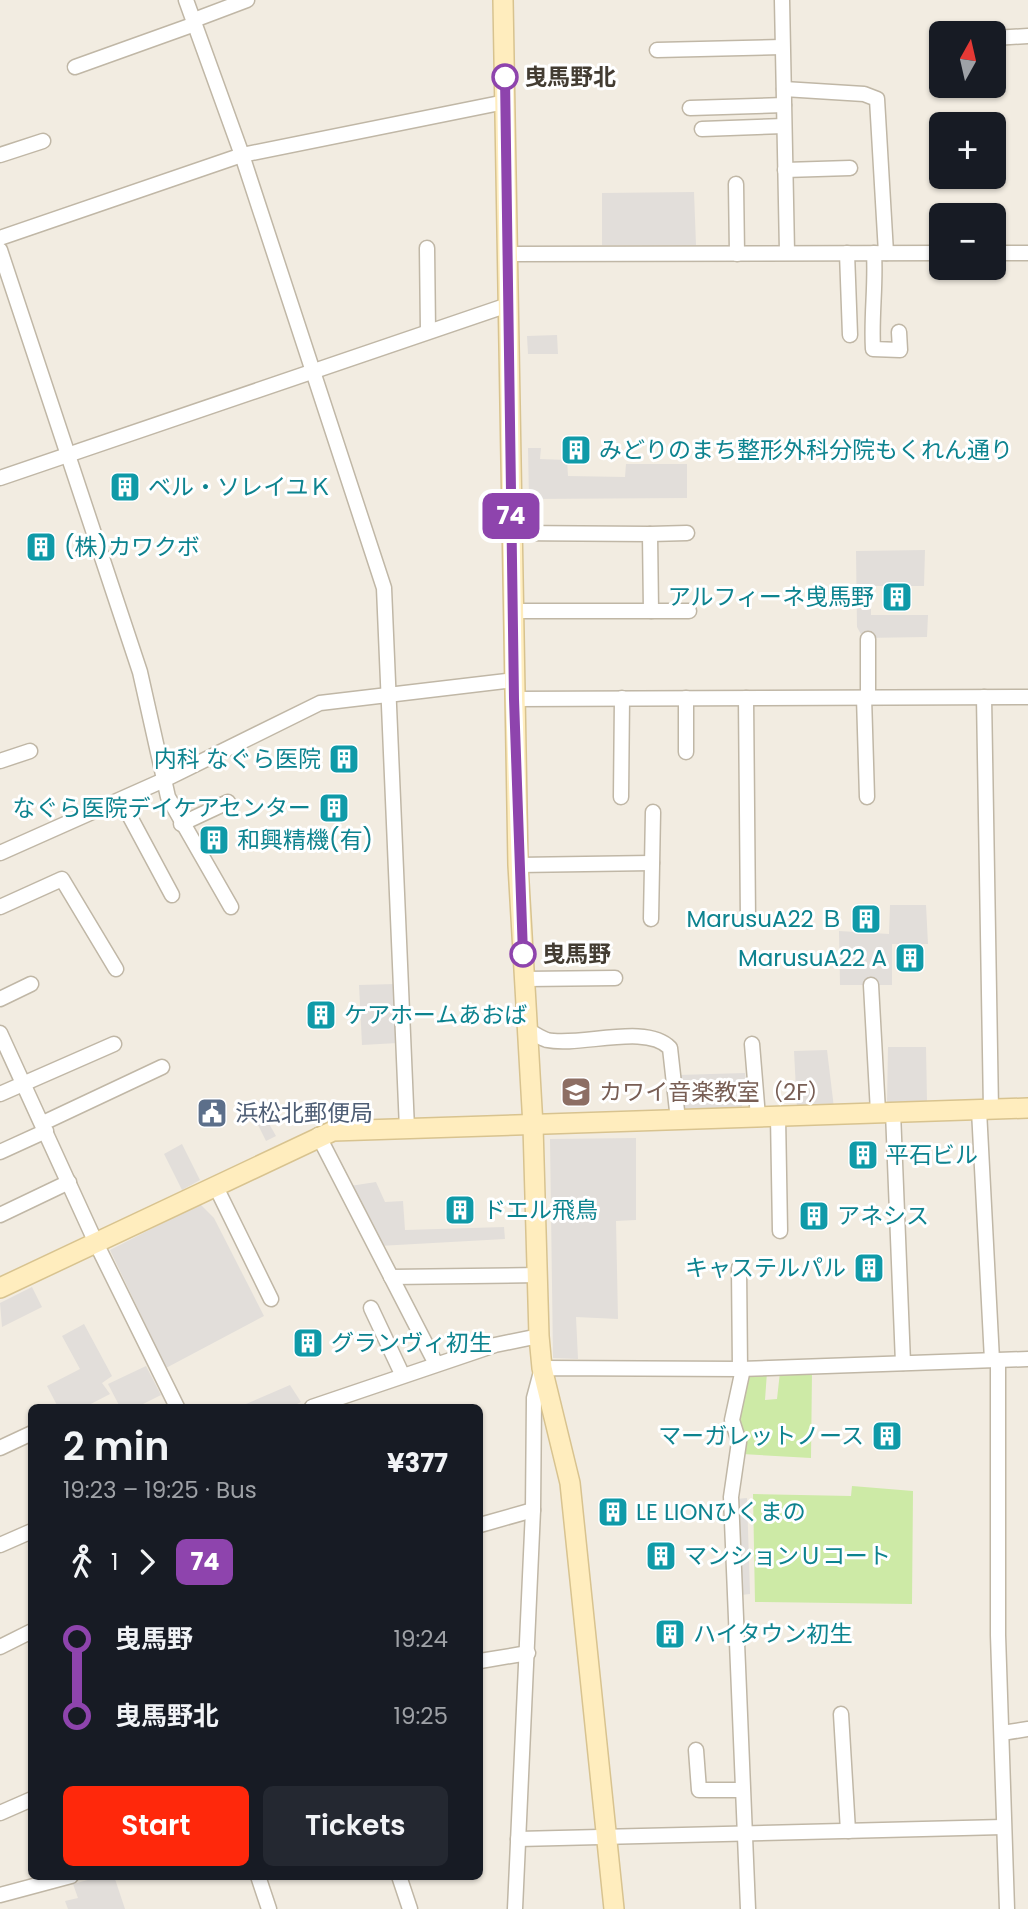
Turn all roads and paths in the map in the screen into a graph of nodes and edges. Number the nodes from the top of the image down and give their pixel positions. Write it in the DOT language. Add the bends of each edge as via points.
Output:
graph roads {
  1 [pos="187,0"];
  2 [pos="247,0"];
  3 [pos="503,0"];
  4 [pos="782,0"];
  5 [pos="194,22"];
  6 [pos="1028,36"];
  7 [pos="1006,37"];
  8 [pos="782,47"];
  9 [pos="657,50"];
  10 [pos="75,67"];
  11 [pos="783,89"];
  12 [pos="505,102"];
  13 [pos="784,105"];
  14 [pos="690,108"];
  15 [pos="784,126"];
  16 [pos="702,129"];
  17 [pos="43,141"];
  18 [pos="0,155"];
  19 [pos="242,155"];
  20 [pos="850,168"];
  21 [pos="785,170"];
  22 [pos="736,184"];
  23 [pos="0,239"];
  24 [pos="427,248"];
  25 [pos="0,250"];
  26 [pos="787,252"];
  27 [pos="847,253"];
  28 [pos="880,253"];
  29 [pos="929,253"];
  30 [pos="1006,253"];
  31 [pos="1028,253"];
  32 [pos="506,254"];
  33 [pos="737,254"];
  34 [pos="508,306"];
  35 [pos="428,331"];
  36 [pos="900,332"];
  37 [pos="850,335"];
  38 [pos="312,372"];
  39 [pos="66,455"];
  40 [pos="0,478"];
  41 [pos="511,533"];
  42 [pos="687,533"];
  43 [pos="650,534"];
  44 [pos="513,611"];
  45 [pos="651,611"];
  46 [pos="689,611"];
  47 [pos="868,639"];
  48 [pos="514,690"];
  49 [pos="388,693"];
  50 [pos="866,697"];
  51 [pos="984,697"];
  52 [pos="1028,697"];
  53 [pos="622,698"];
  54 [pos="686,698"];
  55 [pos="747,698"];
  56 [pos="30,751"];
  57 [pos="686,752"];
  58 [pos="0,761"];
  59 [pos="164,780"];
  60 [pos="621,797"];
  61 [pos="867,797"];
  62 [pos="121,800"];
  63 [pos="228,802"];
  64 [pos="653,812"];
  65 [pos="181,824"];
  66 [pos="0,853"];
  67 [pos="652,863"];
  68 [pos="518,865"];
  69 [pos="172,895"];
  70 [pos="231,906"];
  71 [pos="0,907"];
  72 [pos="651,919"];
  73 [pos="748,921"];
  74 [pos="116,969"];
  75 [pos="615,978"];
  76 [pos="525,979"];
  77 [pos="31,984"];
  78 [pos="871,985"];
  79 [pos="0,999"];
  80 [pos="527,1031"];
  81 [pos="0,1033"];
  82 [pos="114,1044"];
  83 [pos="752,1044"];
  84 [pos="162,1067"];
  85 [pos="24,1083"];
  86 [pos="0,1094"];
  87 [pos="1028,1108"];
  88 [pos="985,1110"];
  89 [pos="885,1112"];
  90 [pos="778,1116"];
  91 [pos="758,1117"];
  92 [pos="677,1120"];
  93 [pos="533,1126"];
  94 [pos="45,1127"];
  95 [pos="407,1129"];
  96 [pos="318,1135"];
  97 [pos="0,1152"];
  98 [pos="69,1182"];
  99 [pos="215,1185"];
  100 [pos="0,1214"];
  101 [pos="780,1231"];
  102 [pos="96,1242"];
  103 [pos="739,1268"];
  104 [pos="539,1275"];
  105 [pos="391,1277"];
  106 [pos="0,1288"];
  107 [pos="271,1299"];
  108 [pos="371,1308"];
  109 [pos="539,1336"];
  110 [pos="1028,1359"];
  111 [pos="995,1360"];
  112 [pos="903,1363"];
  113 [pos="436,1364"];
  114 [pos="542,1368"];
  115 [pos="742,1368"];
  116 [pos="402,1374"];
  117 [pos="176,1404"];
  118 [pos="320,1404"];
  119 [pos="28,1435"];
  120 [pos="0,1448"];
  121 [pos="533,1510"];
  122 [pos="483,1524"];
  123 [pos="28,1533"];
  124 [pos="0,1545"];
  125 [pos="28,1633"];
  126 [pos="0,1647"];
  127 [pos="528,1653"];
  128 [pos="483,1660"];
  129 [pos="841,1714"];
  130 [pos="1028,1729"];
  131 [pos="1002,1733"];
  132 [pos="696,1750"];
  133 [pos="743,1790"];
  134 [pos="28,1802"];
  135 [pos="0,1813"];
  136 [pos="1003,1826"];
  137 [pos="848,1831"];
  138 [pos="744,1835"];
  139 [pos="519,1839"];
  140 [pos="606,1839"];
  141 [pos="56,1880"];
  142 [pos="259,1880"];
  143 [pos="400,1880"];
  144 [pos="0,1895"];
  145 [pos="270,1909"];
  146 [pos="410,1909"];
  147 [pos="515,1909"];
  148 [pos="614,1909"];
  149 [pos="748,1909"];
  150 [pos="1007,1909"];
  1 -- 5 [label="street"];
  2 -- 5 [label="street"];
  3 -- 12 [label="street"];
  4 -- 8 [label="street"];
  5 -- 10 [label="street"];
  5 -- 19 [label="street"];
  6 -- 7 [label="street"];
  8 -- 9 [label="street"];
  8 -- 11 [label="street"];
  11 -- 13 [label="street"];
  11 -- 28 [label="street" via="864,94 877,99"];
  12 -- 19 [label="street"];
  12 -- 32 [label="street"];
  13 -- 14 [label="street"];
  13 -- 15 [label="street"];
  15 -- 16 [label="street"];
  15 -- 21 [label="street"];
  17 -- 18 [label="street"];
  19 -- 23 [label="street"];
  19 -- 38 [label="street"];
  20 -- 21 [label="street"];
  21 -- 26 [label="street"];
  22 -- 33 [label="street"];
  24 -- 35 [label="street"];
  25 -- 39 [label="street"];
  26 -- 27 [label="street"];
  26 -- 33 [label="street"];
  27 -- 28 [label="street"];
  27 -- 37 [label="street"];
  28 -- 29 [label="street"];
  28 -- 36 [label="street" via="870,317 873,349 900,349"];
  30 -- 31 [label="street"];
  32 -- 33 [label="street"];
  32 -- 34 [label="street"];
  34 -- 35 [label="street"];
  34 -- 41 [label="street"];
  35 -- 38 [label="street"];
  38 -- 39 [label="street"];
  38 -- 49 [label="street" via="384,588"];
  39 -- 40 [label="street"];
  39 -- 59 [label="street" via="140,672"];
  41 -- 43 [label="street"];
  41 -- 44 [label="street"];
  42 -- 43 [label="street"];
  43 -- 45 [label="street"];
  44 -- 45 [label="street"];
  44 -- 48 [label="street"];
  45 -- 46 [label="street"];
  47 -- 50 [label="street"];
  48 -- 49 [label="street"];
  48 -- 53 [label="street"];
  48 -- 68 [label="street"];
  49 -- 59 [label="street" via="320,702"];
  49 -- 95 [label="street"];
  50 -- 51 [label="street"];
  50 -- 55 [label="street"];
  50 -- 61 [label="street"];
  51 -- 52 [label="street"];
  51 -- 88 [label="street"];
  53 -- 54 [label="street"];
  53 -- 60 [label="street"];
  54 -- 55 [label="street"];
  54 -- 57 [label="street"];
  55 -- 73 [label="street"];
  56 -- 58 [label="street"];
  59 -- 62 [label="street"];
  59 -- 65 [label="street"];
  62 -- 66 [label="street"];
  62 -- 69 [label="street"];
  63 -- 65 [label="street"];
  64 -- 67 [label="street"];
  65 -- 70 [label="street"];
  67 -- 68 [label="street"];
  67 -- 72 [label="street"];
  68 -- 76 [label="street"];
  71 -- 74 [label="street" via="62,879"];
  75 -- 76 [label="street"];
  76 -- 80 [label="street"];
  77 -- 79 [label="street"];
  78 -- 89 [label="street"];
  80 -- 92 [label="street" via="546,1040 646,1037 667,1044"];
  80 -- 93 [label="street"];
  81 -- 85 [label="street"];
  82 -- 85 [label="street"];
  83 -- 91 [label="street"];
  84 -- 94 [label="street"];
  85 -- 86 [label="street"];
  85 -- 94 [label="street"];
  87 -- 88 [label="street"];
  88 -- 89 [label="street"];
  88 -- 111 [label="street"];
  89 -- 90 [label="street"];
  89 -- 112 [label="street"];
  90 -- 91 [label="street"];
  90 -- 101 [label="street"];
  91 -- 92 [label="street"];
  92 -- 93 [label="street"];
  93 -- 95 [label="street"];
  93 -- 104 [label="street"];
  94 -- 97 [label="street"];
  94 -- 98 [label="street"];
  95 -- 96 [label="street"];
  96 -- 99 [label="street"];
  96 -- 105 [label="street"];
  98 -- 100 [label="street"];
  98 -- 102 [label="street"];
  99 -- 102 [label="street"];
  99 -- 107 [label="street"];
  102 -- 106 [label="street"];
  102 -- 117 [label="street"];
  103 -- 115 [label="street"];
  104 -- 105 [label="street"];
  104 -- 109 [label="street"];
  105 -- 113 [label="street"];
  108 -- 116 [label="street"];
  109 -- 113 [label="street"];
  109 -- 114 [label="street"];
  110 -- 111 [label="street"];
  111 -- 112 [label="street"];
  111 -- 131 [label="street"];
  112 -- 115 [label="street"];
  113 -- 116 [label="street"];
  114 -- 115 [label="street"];
  114 -- 121 [label="street" via="534,1398"];
  114 -- 140 [label="street" via="570,1483"];
  115 -- 133 [label="street" via="732,1420 738,1443 731,1497"];
  116 -- 118 [label="street"];
  119 -- 120 [label="street"];
  121 -- 122 [label="street"];
  121 -- 127 [label="street"];
  123 -- 124 [label="street"];
  125 -- 126 [label="street"];
  127 -- 128 [label="street"];
  127 -- 139 [label="street"];
  129 -- 137 [label="street"];
  130 -- 131 [label="street"];
  131 -- 136 [label="street"];
  132 -- 133 [label="street" via="699,1790"];
  133 -- 138 [label="street"];
  134 -- 135 [label="street"];
  136 -- 137 [label="street"];
  136 -- 150 [label="street"];
  137 -- 138 [label="street"];
  138 -- 140 [label="street"];
  138 -- 149 [label="street"];
  139 -- 140 [label="street"];
  139 -- 147 [label="street"];
  140 -- 148 [label="street"];
  141 -- 144 [label="street"];
  142 -- 145 [label="street"];
  143 -- 146 [label="street"];
}
